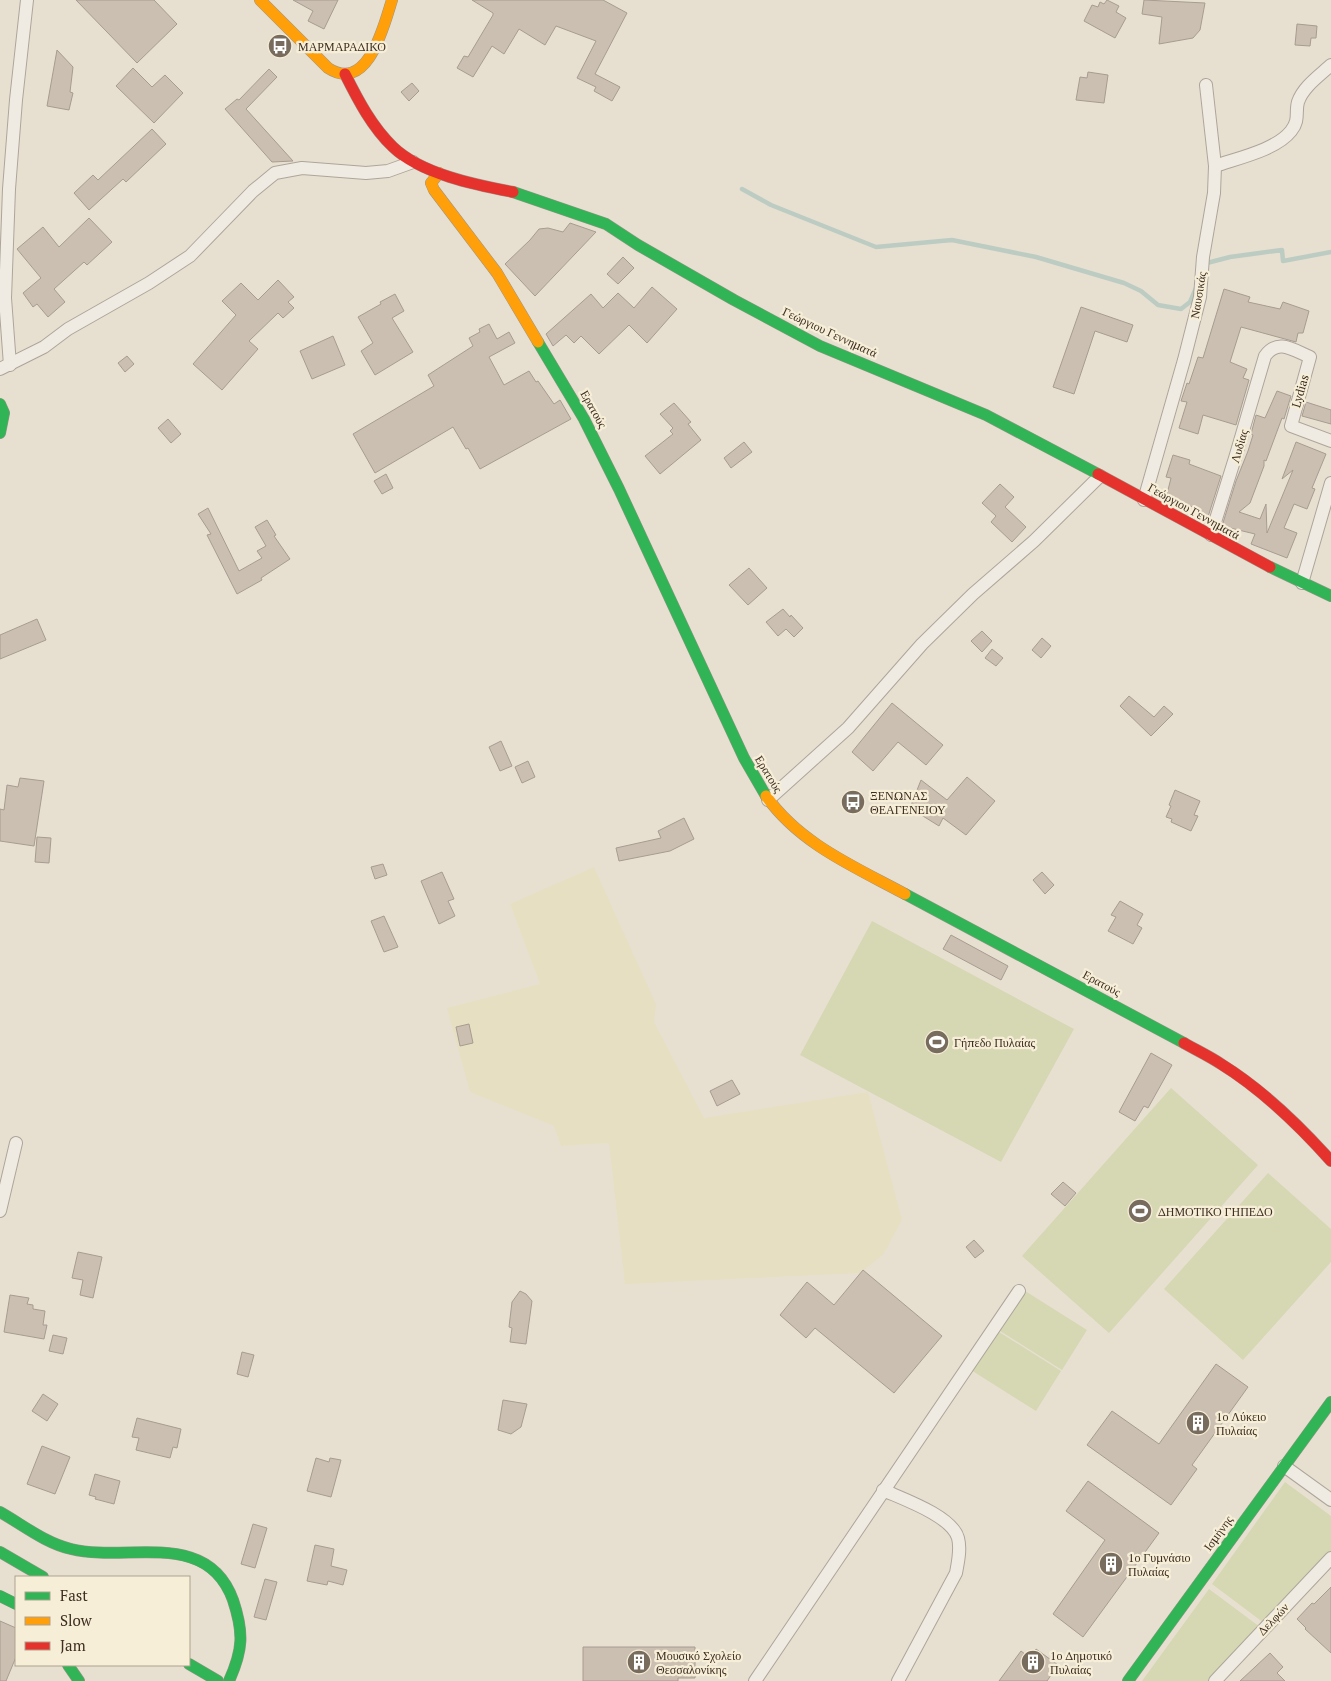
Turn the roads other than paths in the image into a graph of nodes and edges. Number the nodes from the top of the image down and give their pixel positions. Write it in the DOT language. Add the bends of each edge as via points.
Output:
graph roads {
  1 [pos="27,0"];
  2 [pos="260,0"];
  3 [pos="392,0"];
  4 [pos="1331,65"];
  5 [pos="345,74"];
  6 [pos="1206,84"];
  7 [pos="412,162"];
  8 [pos="1216,166"];
  9 [pos="439,173"];
  10 [pos="1265,356"];
  11 [pos="5,367"];
  12 [pos="0,404"];
  13 [pos="0,433"];
  14 [pos="1331,441"];
  15 [pos="1100,476"];
  16 [pos="1331,484"];
  17 [pos="1144,500"];
  18 [pos="1211,535"];
  19 [pos="1302,583"];
  20 [pos="1331,596"];
  21 [pos="768,800"];
  22 [pos="16,1143"];
  23 [pos="1331,1161"];
  24 [pos="0,1211"];
  25 [pos="1019,1291"];
  26 [pos="1331,1402"];
  27 [pos="1284,1466"];
  28 [pos="883,1490"];
  29 [pos="1331,1500"];
  30 [pos="0,1512"];
  31 [pos="0,1552"];
  32 [pos="1331,1558"];
  33 [pos="40,1576"];
  34 [pos="0,1596"];
  35 [pos="15,1604"];
  36 [pos="190,1665"];
  37 [pos="69,1666"];
  38 [pos="79,1681"];
  39 [pos="218,1681"];
  40 [pos="229,1681"];
  41 [pos="755,1681"];
  42 [pos="898,1681"];
  43 [pos="1128,1681"];
  44 [pos="1215,1681"];
  1 -- 11 [label="street" via="9,189"];
  2 -- 5 [label="street" via="328,68"];
  3 -- 5 [label="street" via="372,55 357,69"];
  4 -- 8 [label="street" via="1302,92 1292,131 1276,143"];
  5 -- 7 [label="street, Γεώργιου Γεννηματά" via="365,113 393,148"];
  6 -- 8 [label="street, Ναυσικάς"];
  7 -- 9 [label="street, Γεώργιου Γεννηματά"];
  7 -- 11 [label="street" via="366,173 302,168 275,173 253,190 190,256 150,283 68,329 44,347"];
  8 -- 17 [label="street, Ναυσικάς" via="1200,297"];
  9 -- 15 [label="street, Γεώργιου Γεννηματά" via="522,194 606,224 734,300 820,346 986,416"];
  9 -- 21 [label="street, Ερατούς" via="431,183 434,190 497,273 595,439 744,758"];
  10 -- 14 [label="street, Lydias" via="1272,348 1282,346 1310,357 1291,426"];
  10 -- 18 [label="street, Λυδίας"];
  12 -- 13 [label="street" via="4,413"];
  15 -- 17 [label="street, Γεώργιου Γεννηματά"];
  15 -- 21 [label="street" via="1034,541 972,594 922,644 848,728"];
  16 -- 19 [label="street"];
  17 -- 18 [label="street, Γεώργιου Γεννηματά"];
  18 -- 19 [label="street, Γεώργιου Γεννηματά"];
  19 -- 20 [label="street, Γεώργιου Γεννηματά"];
  21 -- 23 [label="street, Ερατούς" via="796,830 826,851 1220,1063 1276,1104"];
  22 -- 24 [label="street"];
  25 -- 28 [label="street"];
  26 -- 27 [label="street, Ισμήνης"];
  27 -- 29 [label="street"];
  27 -- 43 [label="street, Ισμήνης"];
  28 -- 41 [label="street"];
  28 -- 42 [label="street" via="939,1516 958,1537 956,1573"];
  30 -- 40 [label="street" via="71,1549 180,1554 212,1569 225,1582 236,1608 243,1639 240,1658"];
  31 -- 33 [label="street"];
  32 -- 44 [label="street, Δελφών"];
  34 -- 35 [label="street"];
  36 -- 39 [label="street"];
  37 -- 38 [label="street"];
}
